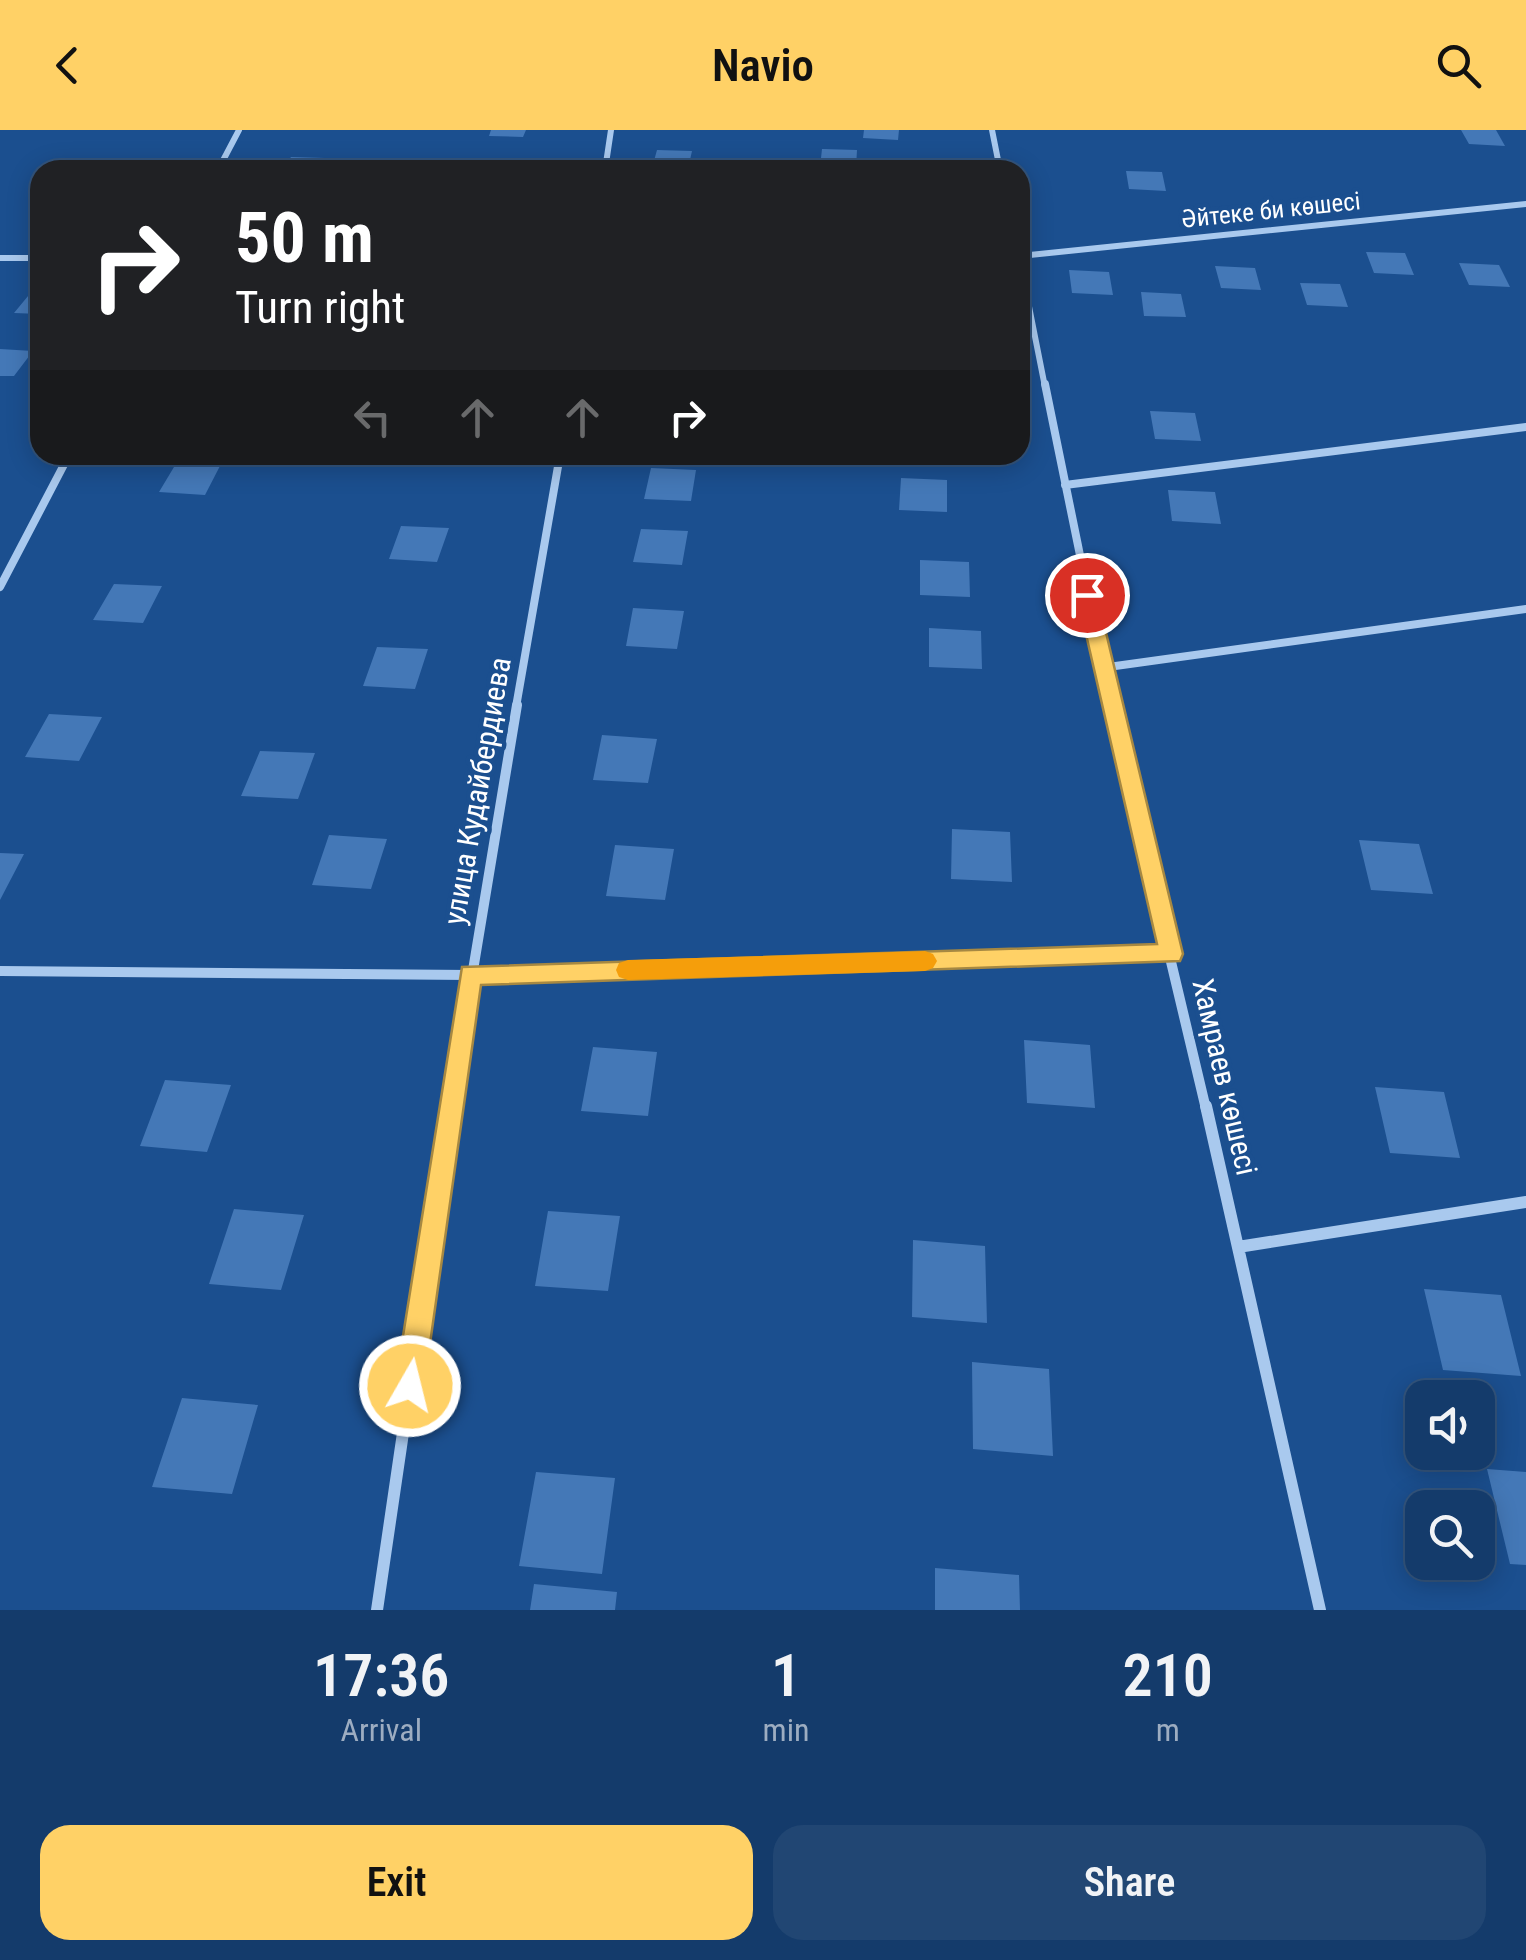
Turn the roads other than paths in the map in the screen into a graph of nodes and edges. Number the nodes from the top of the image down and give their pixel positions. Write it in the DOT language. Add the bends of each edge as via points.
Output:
graph roads {
  1 [pos="239,130"];
  2 [pos="611,130"];
  3 [pos="992,130"];
  4 [pos="223,160"];
  5 [pos="606,160"];
  6 [pos="998,160"];
  7 [pos="1526,204"];
  8 [pos="1030,257"];
  9 [pos="0,258"];
  10 [pos="30,258"];
  11 [pos="1030,308"];
  12 [pos="1526,427"];
  13 [pos="63,465"];
  14 [pos="558,465"];
  15 [pos="1065,485"];
  16 [pos="0,587"];
  17 [pos="1526,609"];
  18 [pos="1102,668"];
  19 [pos="1171,954"];
  20 [pos="0,971"];
  21 [pos="470,974"];
  22 [pos="1526,1202"];
  23 [pos="1238,1247"];
  24 [pos="376,1610"];
  25 [pos="1320,1610"];
  1 -- 4 [label="street"];
  2 -- 5 [label="street"];
  3 -- 6 [label="street"];
  7 -- 8 [label="street, Әйтеке би көшесі"];
  9 -- 10 [label="street"];
  11 -- 15 [label="street, Хамраев көшесі"];
  12 -- 15 [label="street"];
  13 -- 16 [label="street"];
  14 -- 21 [label="street, улица Кудайбердиева"];
  15 -- 18 [label="street, Хамраев көшесі"];
  17 -- 18 [label="street"];
  18 -- 19 [label="street, Хамраев көшесі"];
  19 -- 21 [label="street"];
  19 -- 23 [label="street, Хамраев көшесі"];
  20 -- 21 [label="street"];
  21 -- 24 [label="street, улица Кудайбердиева"];
  22 -- 23 [label="street"];
  23 -- 25 [label="street, Хамраев көшесі"];
}
